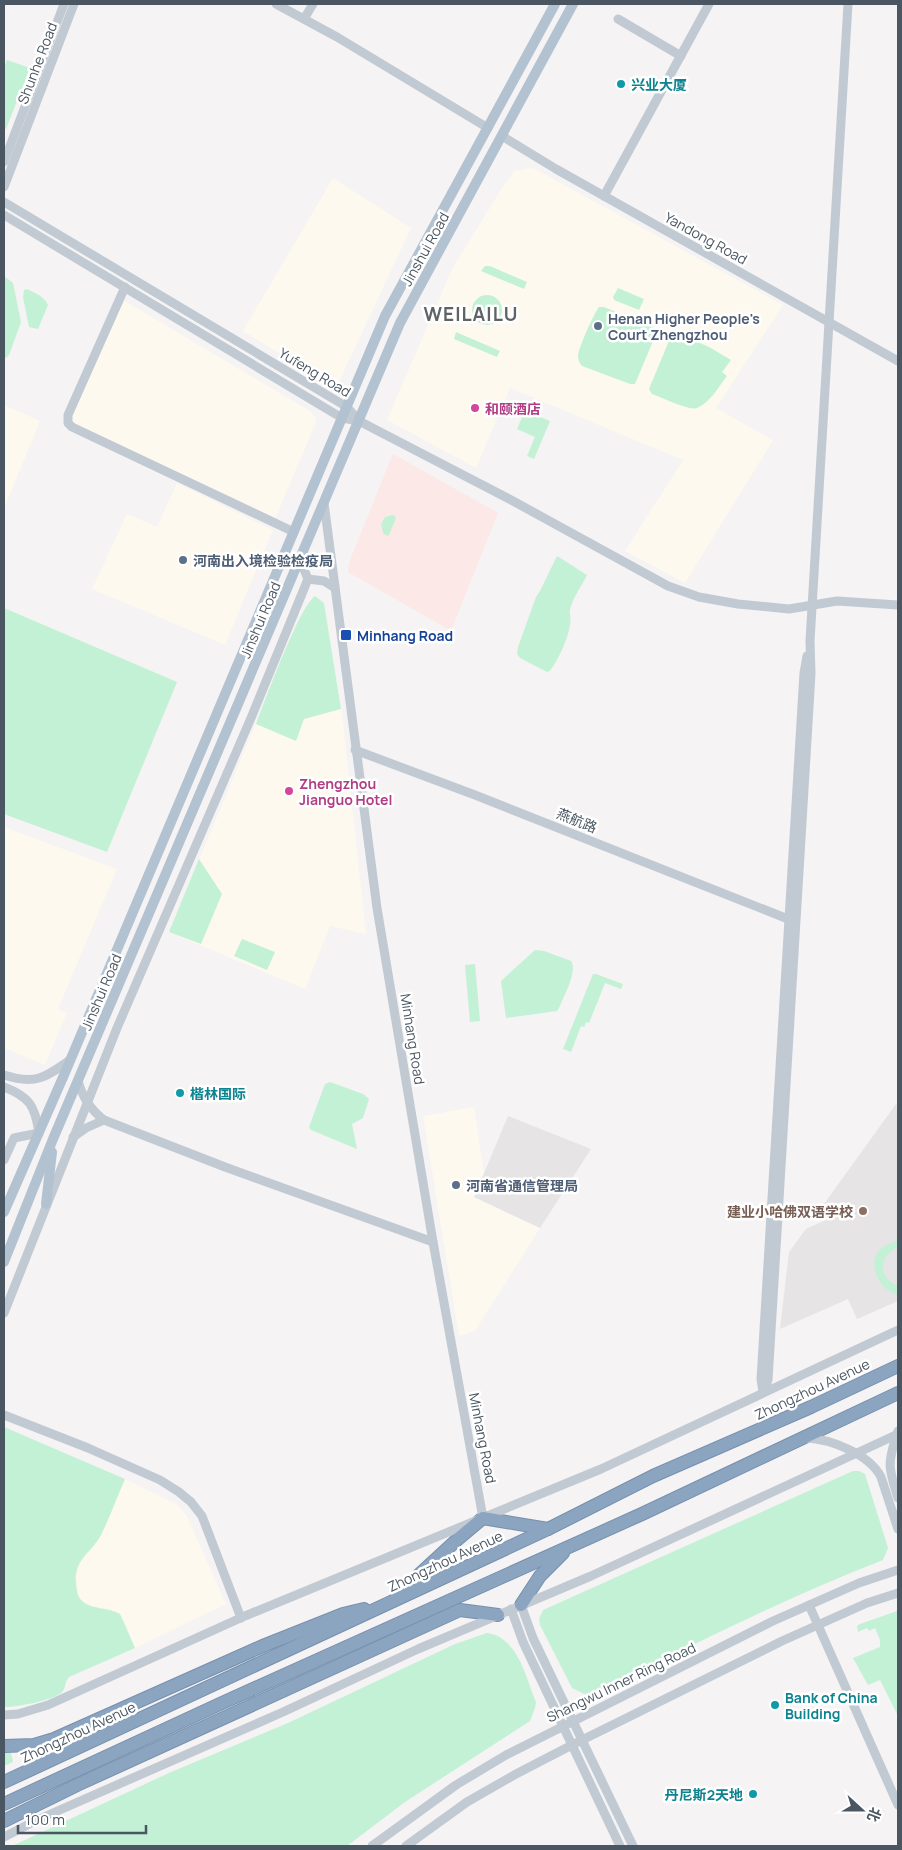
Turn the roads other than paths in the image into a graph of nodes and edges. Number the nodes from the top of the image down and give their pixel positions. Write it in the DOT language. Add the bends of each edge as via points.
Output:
graph roads {
  1 [pos="64,4"];
  2 [pos="74,4"];
  3 [pos="276,4"];
  4 [pos="313,4"];
  5 [pos="555,4"];
  6 [pos="573,4"];
  7 [pos="709,4"];
  8 [pos="848,4"];
  9 [pos="304,19"];
  10 [pos="618,19"];
  11 [pos="681,56"];
  12 [pos="488,128"];
  13 [pos="502,136"];
  14 [pos="4,162"];
  15 [pos="4,187"];
  16 [pos="604,196"];
  17 [pos="4,202"];
  18 [pos="4,214"];
  19 [pos="125,287"];
  20 [pos="828,322"];
  21 [pos="898,361"];
  22 [pos="347,407"];
  23 [pos="342,418"];
  24 [pos="359,421"];
  25 [pos="324,503"];
  26 [pos="294,532"];
  27 [pos="300,560"];
  28 [pos="308,579"];
  29 [pos="335,588"];
  30 [pos="898,604"];
  31 [pos="812,605"];
  32 [pos="810,642"];
  33 [pos="355,750"];
  34 [pos="788,919"];
  35 [pos="70,1060"];
  36 [pos="4,1075"];
  37 [pos="78,1081"];
  38 [pos="4,1087"];
  39 [pos="87,1103"];
  40 [pos="104,1120"];
  41 [pos="39,1133"];
  42 [pos="73,1137"];
  43 [pos="53,1139"];
  44 [pos="4,1160"];
  45 [pos="46,1204"];
  46 [pos="4,1212"];
  47 [pos="433,1242"];
  48 [pos="4,1262"];
  49 [pos="4,1313"];
  50 [pos="898,1330"];
  51 [pos="898,1366"];
  52 [pos="763,1393"];
  53 [pos="898,1393"];
  54 [pos="4,1415"];
  55 [pos="898,1432"];
  56 [pos="803,1438"];
  57 [pos="855,1454"];
  58 [pos="898,1498"];
  59 [pos="484,1518"];
  60 [pos="548,1529"];
  61 [pos="898,1530"];
  62 [pos="570,1546"];
  63 [pos="898,1570"];
  64 [pos="898,1593"];
  65 [pos="389,1603"];
  66 [pos="809,1605"];
  67 [pos="516,1607"];
  68 [pos="498,1615"];
  69 [pos="241,1618"];
  70 [pos="818,1624"];
  71 [pos="4,1715"];
  72 [pos="573,1720"];
  73 [pos="563,1726"];
  74 [pos="582,1740"];
  75 [pos="572,1745"];
  76 [pos="4,1746"];
  77 [pos="4,1782"];
  78 [pos="4,1804"];
  79 [pos="898,1805"];
  80 [pos="4,1821"];
  81 [pos="4,1837"];
  82 [pos="372,1846"];
  83 [pos="406,1846"];
  84 [pos="620,1846"];
  85 [pos="633,1846"];
  1 -- 14 [label="street, Shunhe Road"];
  2 -- 15 [label="street, Shunhe Road"];
  3 -- 9 [label="street"];
  4 -- 9 [label="street"];
  5 -- 12 [label="main road, Jinshui Road"];
  6 -- 13 [label="main road, Jinshui Road"];
  7 -- 11 [label="street"];
  8 -- 20 [label="street"];
  9 -- 12 [label="street"];
  10 -- 11 [label="street"];
  11 -- 16 [label="street"];
  12 -- 22 [label="main road, Jinshui Road" via="385,316"];
  13 -- 16 [label="street, Yandong Road"];
  13 -- 24 [label="main road, Jinshui Road" via="400,323"];
  16 -- 20 [label="street, Yandong Road"];
  17 -- 22 [label="street, Yufeng Road"];
  18 -- 19 [label="street, Yufeng Road"];
  19 -- 23 [label="street, Yufeng Road"];
  19 -- 26 [label="street" via="68,415 68,423"];
  20 -- 21 [label="street, Yandong Road"];
  20 -- 31 [label="street"];
  22 -- 23 [label="main road, Jinshui Road"];
  22 -- 24 [label="street, Yufeng Road"];
  23 -- 24 [label="street, Yufeng Road"];
  23 -- 26 [label="main road, Jinshui Road"];
  24 -- 25 [label="main road, Jinshui Road"];
  24 -- 31 [label="street" via="678,590 738,604 789,609"];
  25 -- 27 [label="main road, Jinshui Road"];
  25 -- 29 [label="street, Minhang Road"];
  26 -- 35 [label="main road, Jinshui Road"];
  27 -- 28 [label="street"];
  27 -- 37 [label="main road, Jinshui Road"];
  28 -- 29 [label="street" via="324,581"];
  28 -- 39 [label="street"];
  29 -- 33 [label="street, Minhang Road"];
  30 -- 31 [label="street" via="837,601"];
  31 -- 32 [label="street"];
  32 -- 34 [label="street" via="804,673"];
  32 -- 52 [label="street" via="811,673 769,1370"];
  33 -- 34 [label="street, 燕航路"];
  33 -- 47 [label="street, Minhang Road" via="377,908"];
  34 -- 52 [label="street" via="760,1379"];
  35 -- 36 [label="street" via="45,1077 34,1080"];
  35 -- 41 [label="main road, Jinshui Road"];
  37 -- 39 [label="street"];
  37 -- 43 [label="main road, Jinshui Road"];
  38 -- 41 [label="street" via="17,1092 31,1105 37,1114"];
  39 -- 40 [label="street"];
  39 -- 42 [label="street"];
  40 -- 42 [label="street"];
  40 -- 47 [label="street"];
  41 -- 44 [label="street" via="14,1138"];
  41 -- 46 [label="main road, Jinshui Road"];
  42 -- 45 [label="street"];
  43 -- 45 [label="main road"];
  43 -- 48 [label="main road, Jinshui Road"];
  45 -- 49 [label="street"];
  47 -- 59 [label="street, Minhang Road"];
  50 -- 52 [label="street"];
  51 -- 60 [label="highway, Zhongzhou Avenue" via="653,1476"];
  52 -- 59 [label="street" via="601,1469"];
  53 -- 56 [label="highway"];
  54 -- 69 [label="street" via="160,1480 191,1502 202,1516"];
  55 -- 57 [label="street"];
  55 -- 58 [label="street" via="889,1468"];
  56 -- 57 [label="street" via="833,1442"];
  56 -- 62 [label="highway"];
  57 -- 61 [label="street" via="877,1470"];
  57 -- 67 [label="street" via="591,1576"];
  59 -- 60 [label="highway"];
  59 -- 65 [label="highway"];
  59 -- 69 [label="street"];
  60 -- 65 [label="highway, Zhongzhou Avenue"];
  62 -- 67 [label="highway" via="540,1576"];
  62 -- 78 [label="highway"];
  63 -- 66 [label="street, Shangwu Inner Ring Road"];
  64 -- 70 [label="street"];
  65 -- 76 [label="highway" via="343,1614 54,1739 34,1745"];
  65 -- 77 [label="highway, Zhongzhou Avenue"];
  66 -- 70 [label="street"];
  66 -- 72 [label="street, Shangwu Inner Ring Road"];
  67 -- 68 [label="street"];
  67 -- 72 [label="street"];
  67 -- 73 [label="street" via="523,1642"];
  68 -- 80 [label="highway" via="460,1610"];
  68 -- 81 [label="street"];
  69 -- 71 [label="street" via="48,1705"];
  70 -- 74 [label="street"];
  70 -- 79 [label="street"];
  72 -- 73 [label="street, Shangwu Inner Ring Road"];
  72 -- 74 [label="street"];
  73 -- 75 [label="street"];
  73 -- 82 [label="street, Shangwu Inner Ring Road" via="456,1785"];
  74 -- 75 [label="street"];
  74 -- 85 [label="street"];
  75 -- 83 [label="street" via="467,1802"];
  75 -- 84 [label="street"];
}
